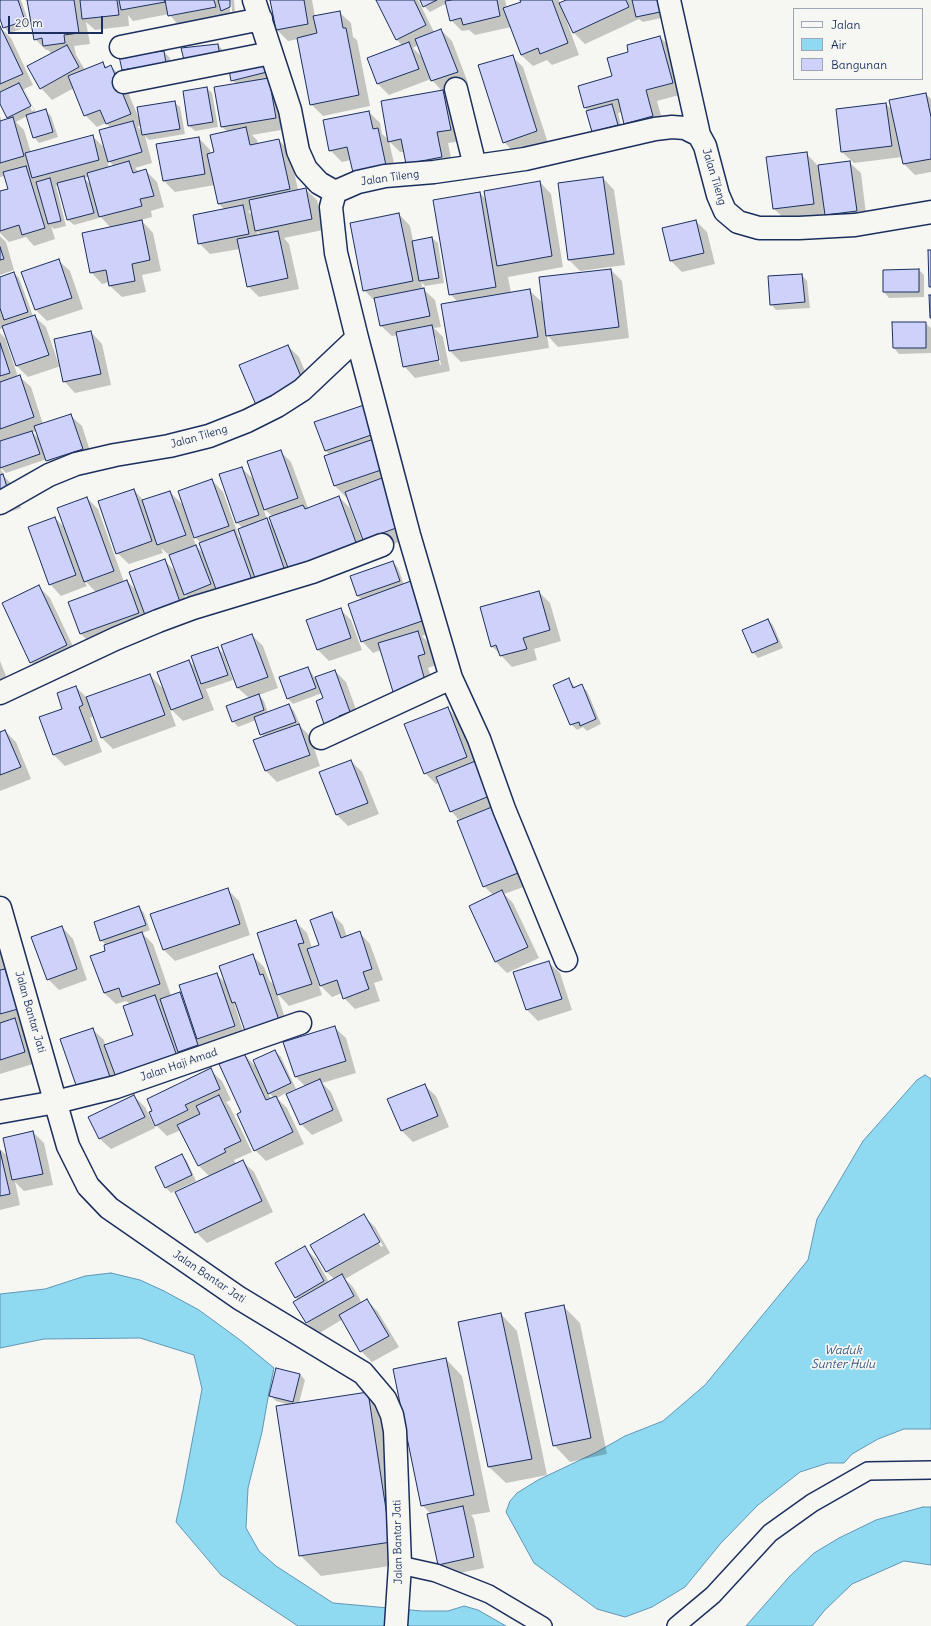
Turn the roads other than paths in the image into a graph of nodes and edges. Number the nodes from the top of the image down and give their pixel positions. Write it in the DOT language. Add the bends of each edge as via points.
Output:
graph roads {
  1 [pos="669,0"];
  2 [pos="257,10"];
  3 [pos="121,47"];
  4 [pos="271,53"];
  5 [pos="124,82"];
  6 [pos="456,89"];
  7 [pos="699,135"];
  8 [pos="475,166"];
  9 [pos="335,192"];
  10 [pos="931,212"];
  11 [pos="357,338"];
  12 [pos="0,504"];
  13 [pos="382,545"];
  14 [pos="451,678"];
  15 [pos="0,693"];
  16 [pos="320,738"];
  17 [pos="0,908"];
  18 [pos="566,960"];
  19 [pos="300,1022"];
  20 [pos="56,1102"];
  21 [pos="0,1112"];
  22 [pos="931,1470"];
  23 [pos="400,1572"];
  24 [pos="396,1626"];
  25 [pos="543,1626"];
  26 [pos="676,1626"];
  1 -- 7 [label="street"];
  2 -- 3 [label="street"];
  2 -- 4 [label="street"];
  4 -- 5 [label="street"];
  4 -- 9 [label="street" via="290,110 298,151 306,169 319,183"];
  6 -- 8 [label="street"];
  7 -- 8 [label="street, Jalan Tileng" via="685,128 655,129 526,159"];
  7 -- 10 [label="street, Jalan Tileng" via="705,146 725,211 738,222 759,228 799,228 855,225"];
  8 -- 9 [label="street, Jalan Tileng" via="385,176 358,182"];
  9 -- 11 [label="street" via="331,207 336,253"];
  11 -- 12 [label="street, Jalan Tileng" via="302,390 247,421 209,436 76,464 49,475"];
  11 -- 14 [label="street" via="409,535"];
  13 -- 15 [label="street" via="312,572 158,621"];
  14 -- 16 [label="street"];
  14 -- 18 [label="street" via="479,739 504,809"];
  17 -- 20 [label="street, Jalan Bantar Jati"];
  19 -- 20 [label="street, Jalan Haji Amad" via="116,1087"];
  20 -- 21 [label="street, Jalan Haji Amad"];
  20 -- 23 [label="street, Jalan Bantar Jati" via="68,1146 77,1166 88,1186 109,1208 239,1298 363,1373 386,1399 395,1431"];
  22 -- 26 [label="lane" via="868,1471 812,1503 770,1533 713,1595"];
  23 -- 24 [label="street, Jalan Bantar Jati"];
  23 -- 25 [label="lane" via="436,1573 489,1594"];
}
